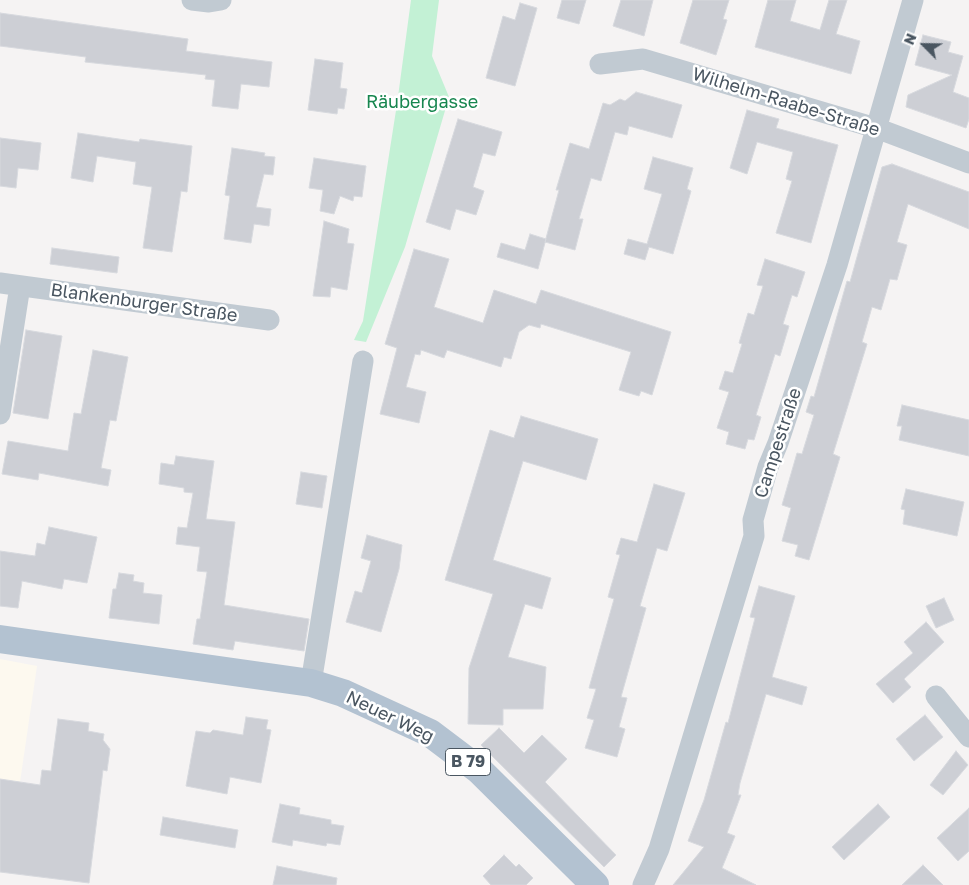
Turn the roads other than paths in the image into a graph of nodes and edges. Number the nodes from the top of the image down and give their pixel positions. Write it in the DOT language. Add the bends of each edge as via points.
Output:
graph roads {
  1 [pos="192,0"];
  2 [pos="220,0"];
  3 [pos="913,0"];
  4 [pos="600,64"];
  5 [pos="876,128"];
  6 [pos="969,162"];
  7 [pos="10,284"];
  8 [pos="269,320"];
  9 [pos="363,362"];
  10 [pos="0,414"];
  11 [pos="0,639"];
  12 [pos="310,683"];
  13 [pos="936,696"];
  14 [pos="969,737"];
  15 [pos="595,885"];
  16 [pos="643,885"];
  1 -- 2 [label="street"];
  3 -- 5 [label="street, Campestraße"];
  4 -- 5 [label="street, Wilhelm-Raabe-Straße" via="643,59"];
  5 -- 6 [label="street, Wilhelm-Raabe-Straße"];
  5 -- 16 [label="street, Campestraße" via="837,265 768,467 753,520 754,536 659,850"];
  7 -- 8 [label="street, Blankenburger Straße"];
  7 -- 10 [label="street, Blankenburger Straße"];
  9 -- 12 [label="street"];
  11 -- 12 [label="main road, Neuer Weg / B 79"];
  12 -- 15 [label="main road, Neuer Weg / B 79" via="343,693 430,733 479,770"];
  13 -- 14 [label="street"];
}
